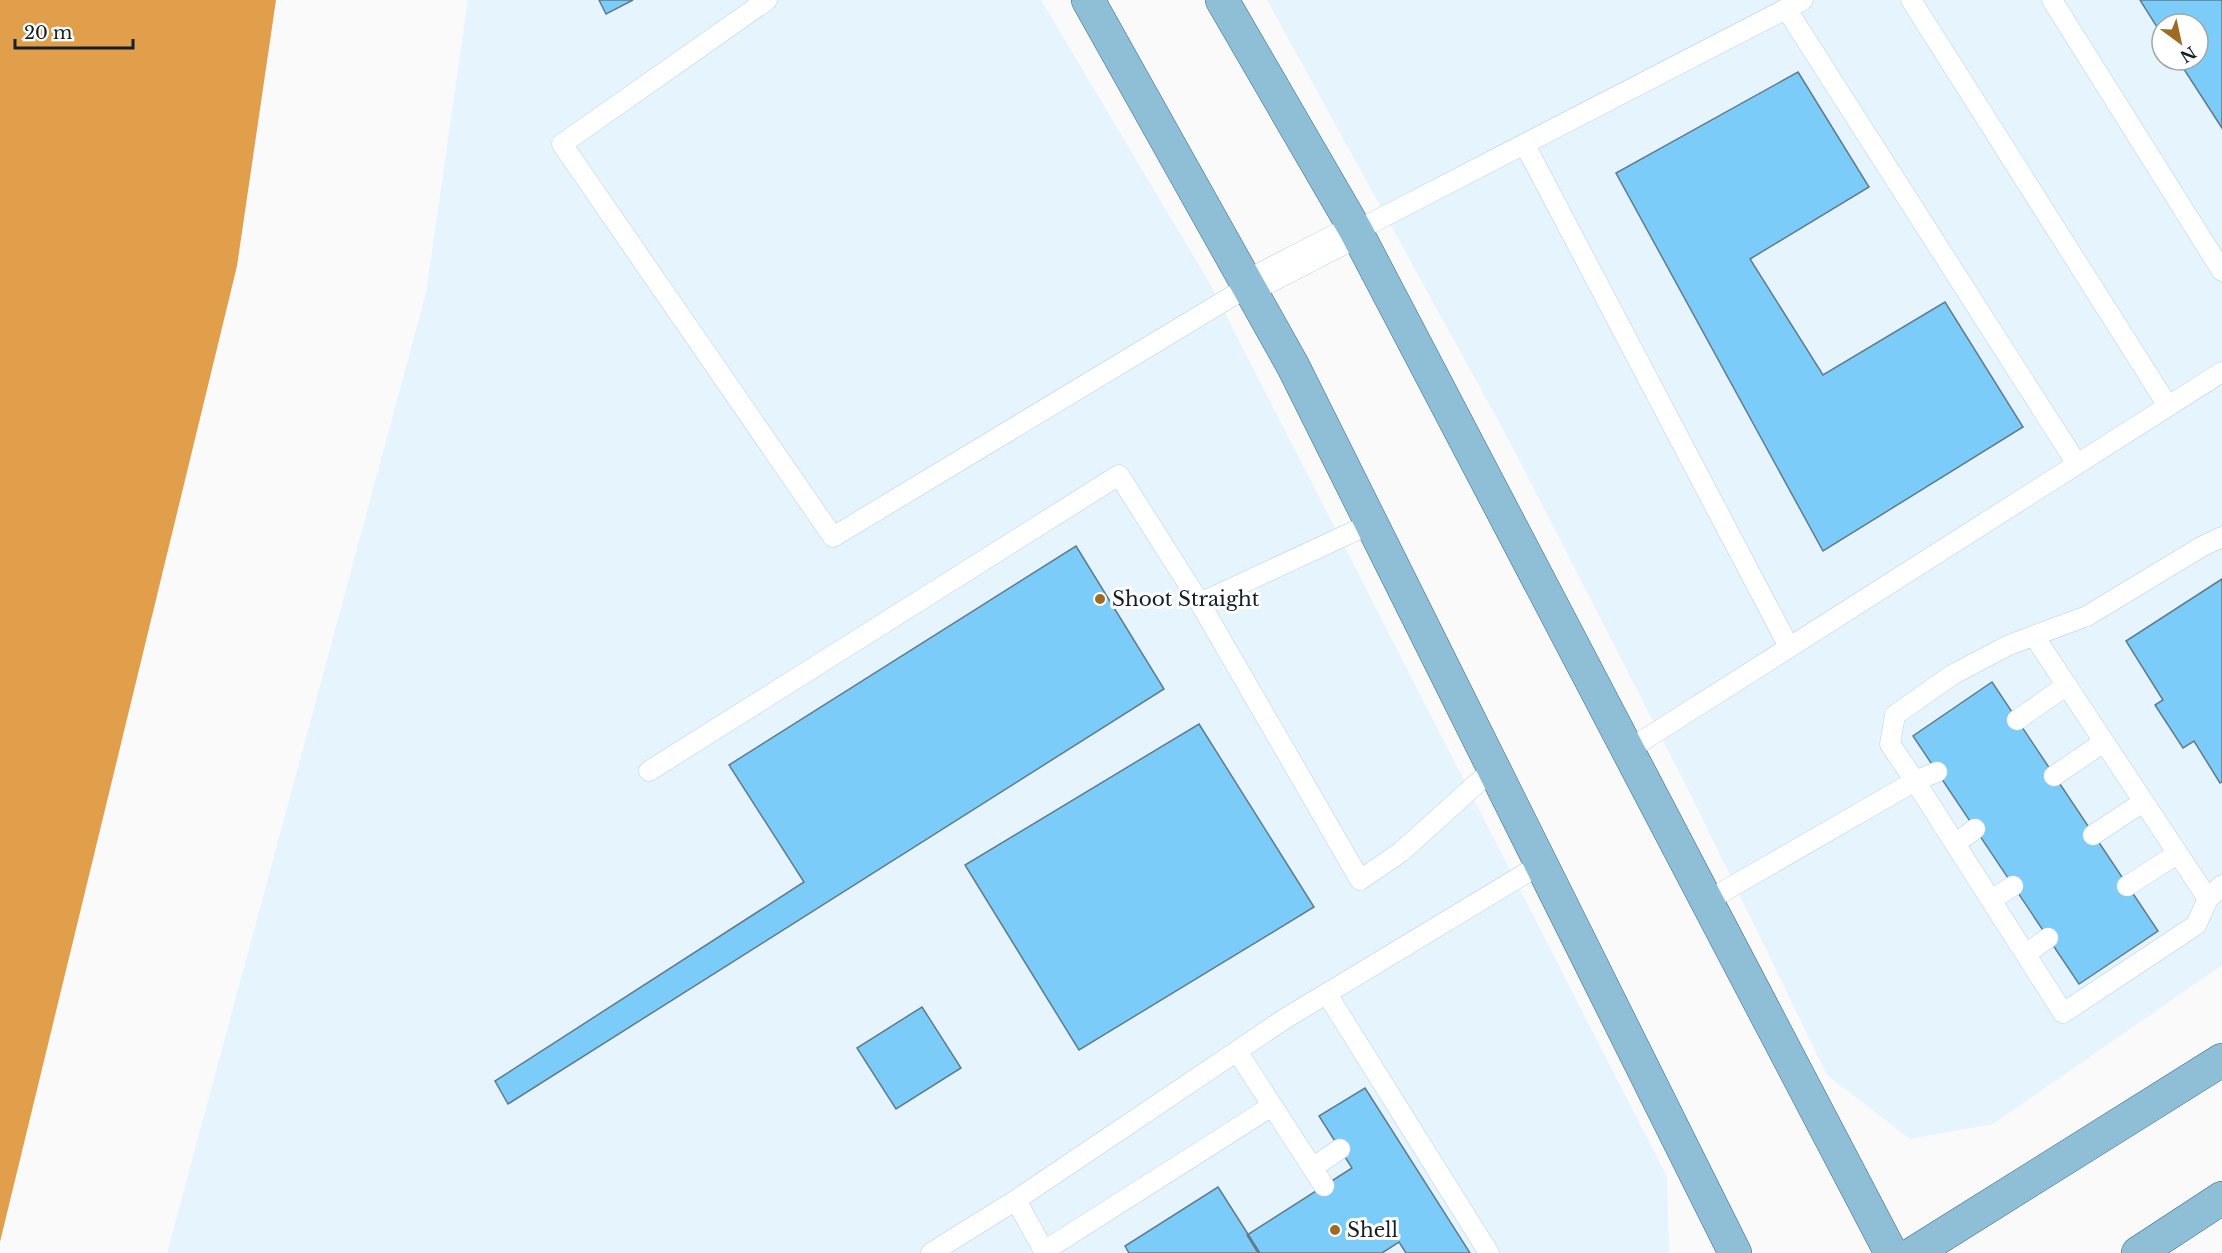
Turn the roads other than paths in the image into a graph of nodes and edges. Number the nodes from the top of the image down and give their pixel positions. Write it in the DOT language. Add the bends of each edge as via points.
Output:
graph roads {
  1 [pos="767,0"];
  2 [pos="1088,0"];
  3 [pos="1222,0"];
  4 [pos="1911,0"];
  5 [pos="2052,0"];
  6 [pos="1795,5"];
  7 [pos="1525,145"];
  8 [pos="1356,231"];
  9 [pos="2222,272"];
  10 [pos="1250,286"];
  11 [pos="2222,372"];
  12 [pos="2168,406"];
  13 [pos="2077,464"];
  14 [pos="1371,523"];
  15 [pos="2222,537"];
  16 [pos="1200,603"];
  17 [pos="2034,636"];
  18 [pos="1789,647"];
  19 [pos="2067,685"];
  20 [pos="2017,720"];
  21 [pos="2104,742"];
  22 [pos="1628,750"];
  23 [pos="1494,768"];
  24 [pos="649,771"];
  25 [pos="1937,772"];
  26 [pos="2054,776"];
  27 [pos="1915,781"];
  28 [pos="2143,802"];
  29 [pos="1975,829"];
  30 [pos="2093,835"];
  31 [pos="1955,844"];
  32 [pos="2177,854"];
  33 [pos="1541,864"];
  34 [pos="2222,885"];
  35 [pos="2013,886"];
  36 [pos="2127,886"];
  37 [pos="2208,899"];
  38 [pos="1991,900"];
  39 [pos="1707,901"];
  40 [pos="2048,938"];
  41 [pos="2026,954"];
  42 [pos="1327,994"];
  43 [pos="1237,1051"];
  44 [pos="2222,1059"];
  45 [pos="1272,1106"];
  46 [pos="1340,1149"];
  47 [pos="1312,1168"];
  48 [pos="1324,1186"];
  49 [pos="2222,1198"];
  50 [pos="1016,1200"];
  51 [pos="1045,1252"];
  52 [pos="931,1253"];
  53 [pos="1489,1253"];
  54 [pos="1735,1253"];
  55 [pos="1891,1253"];
  56 [pos="1914,1253"];
  57 [pos="2138,1253"];
  1 -- 10 [label="lane" via="562,144 833,537"];
  2 -- 10 [label="main road"];
  3 -- 8 [label="main road"];
  4 -- 12 [label="lane"];
  5 -- 9 [label="lane"];
  6 -- 7 [label="lane"];
  6 -- 13 [label="lane"];
  7 -- 8 [label="lane"];
  7 -- 18 [label="lane"];
  8 -- 10 [label="street"];
  8 -- 22 [label="main road"];
  10 -- 14 [label="main road"];
  11 -- 12 [label="lane"];
  12 -- 13 [label="lane"];
  13 -- 18 [label="lane"];
  14 -- 16 [label="lane"];
  14 -- 23 [label="main road"];
  15 -- 17 [label="lane" via="2087,616"];
  16 -- 23 [label="lane" via="1360,880 1401,852"];
  16 -- 24 [label="lane" via="1119,475"];
  17 -- 19 [label="lane"];
  17 -- 27 [label="lane" via="2008,645 1952,675 1895,715 1890,744"];
  18 -- 22 [label="lane"];
  19 -- 20 [label="lane"];
  19 -- 21 [label="lane"];
  21 -- 26 [label="lane"];
  21 -- 28 [label="lane"];
  22 -- 39 [label="main road"];
  23 -- 33 [label="main road"];
  25 -- 27 [label="lane"];
  27 -- 31 [label="lane"];
  27 -- 39 [label="lane"];
  28 -- 30 [label="lane"];
  28 -- 32 [label="lane"];
  29 -- 31 [label="lane"];
  31 -- 38 [label="lane"];
  32 -- 36 [label="lane"];
  32 -- 37 [label="lane"];
  33 -- 42 [label="lane"];
  33 -- 54 [label="main road"];
  34 -- 37 [label="lane"];
  35 -- 38 [label="lane"];
  37 -- 41 [label="lane" via="2196,925 2064,1013"];
  38 -- 41 [label="lane"];
  39 -- 55 [label="main road"];
  40 -- 41 [label="lane"];
  42 -- 43 [label="lane"];
  42 -- 53 [label="lane" via="1393,1116 1459,1221"];
  43 -- 45 [label="lane"];
  43 -- 50 [label="lane"];
  44 -- 56 [label="main road"];
  45 -- 47 [label="lane"];
  45 -- 51 [label="lane"];
  46 -- 47 [label="lane"];
  47 -- 48 [label="lane"];
  49 -- 57 [label="main road"];
  50 -- 51 [label="lane"];
  50 -- 52 [label="lane"];
}
